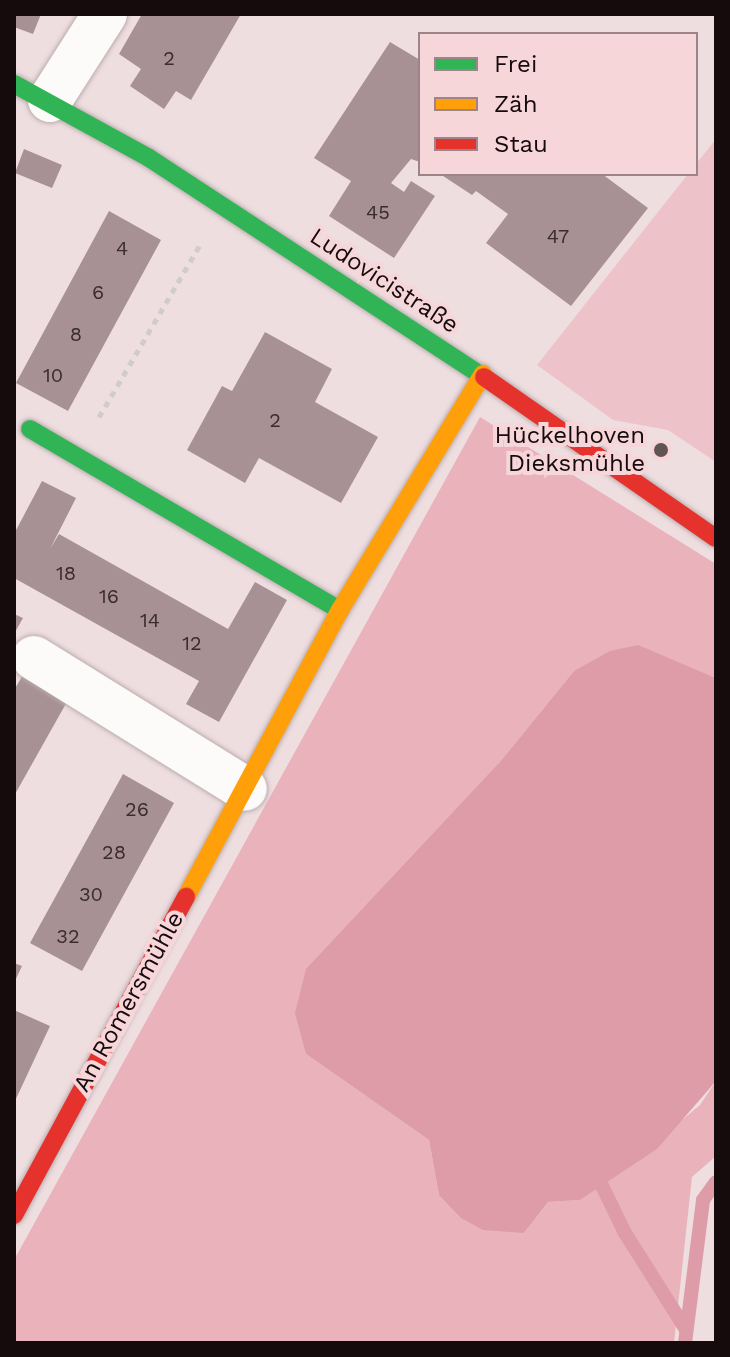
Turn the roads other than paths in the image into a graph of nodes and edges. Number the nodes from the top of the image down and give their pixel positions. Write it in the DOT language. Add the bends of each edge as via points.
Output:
graph roads {
  1 [pos="105,14"];
  2 [pos="32,92"];
  3 [pos="483,374"];
  4 [pos="30,429"];
  5 [pos="716,538"];
  6 [pos="340,610"];
  7 [pos="34,658"];
  8 [pos="245,789"];
  9 [pos="14,1215"];
  1 -- 2 [label="street"];
  2 -- 3 [label="street, Ludovicistraße" via="149,158"];
  3 -- 5 [label="street, Ludovicistraße"];
  3 -- 6 [label="street, An Romersmühle"];
  4 -- 6 [label="street"];
  6 -- 8 [label="street, An Romersmühle"];
  7 -- 8 [label="street"];
  8 -- 9 [label="street, An Romersmühle"];
}
